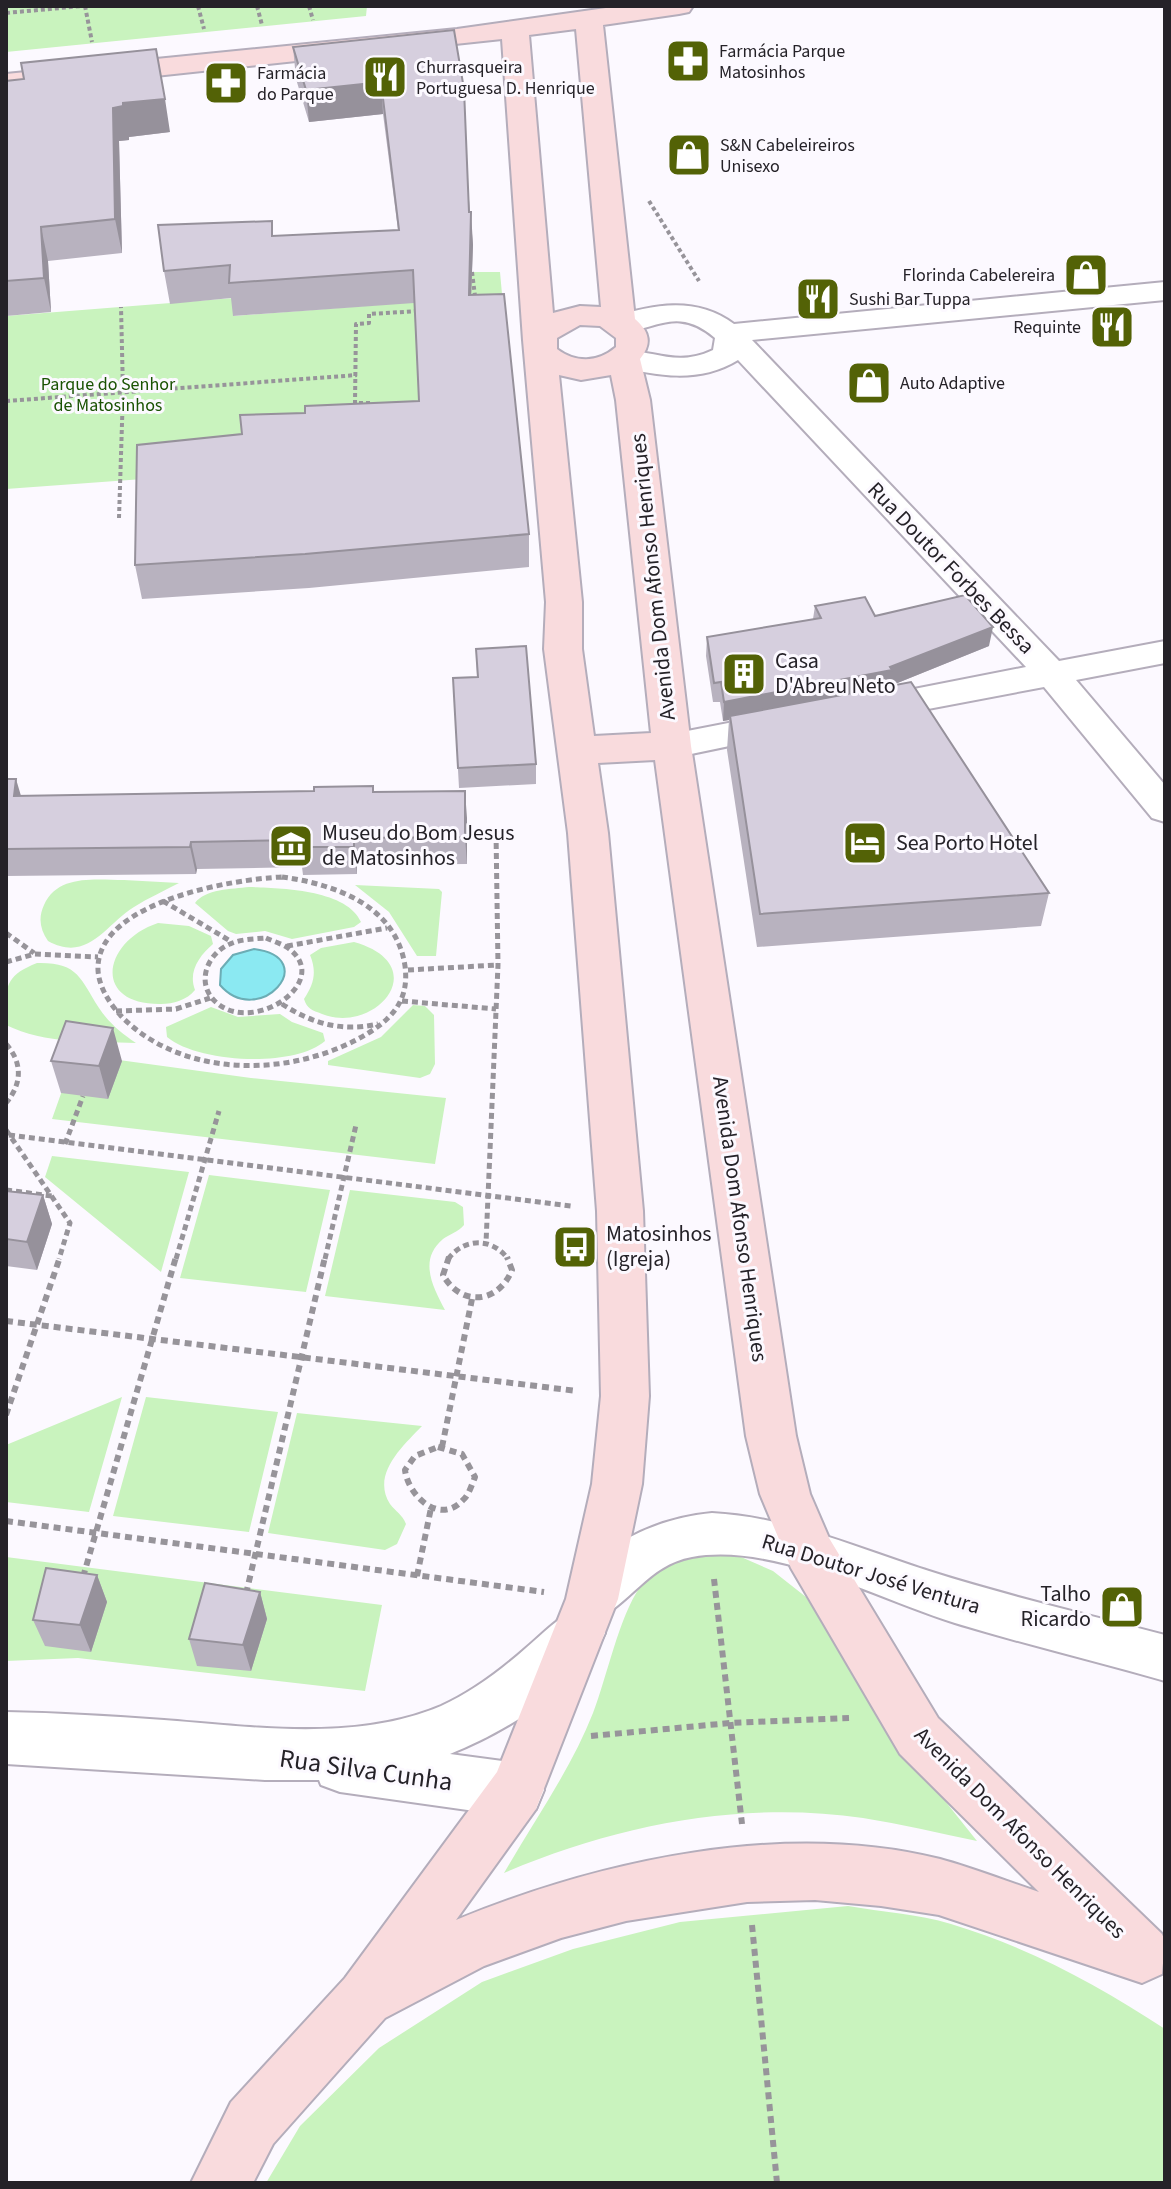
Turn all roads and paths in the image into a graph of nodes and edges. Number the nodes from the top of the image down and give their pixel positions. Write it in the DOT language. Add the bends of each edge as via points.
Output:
graph roads {
  1 [pos="83,6"];
  2 [pos="198,6"];
  3 [pos="679,6"];
  4 [pos="6,13"];
  5 [pos="589,20"];
  6 [pos="515,30"];
  7 [pos="205,32"];
  8 [pos="94,51"];
  9 [pos="6,83"];
  10 [pos="649,201"];
  11 [pos="472,272"];
  12 [pos="1165,291"];
  13 [pos="535,293"];
  14 [pos="475,296"];
  15 [pos="121,307"];
  16 [pos="475,308"];
  17 [pos="430,311"];
  18 [pos="731,333"];
  19 [pos="622,342"];
  20 [pos="541,347"];
  21 [pos="357,375"];
  22 [pos="123,392"];
  23 [pos="6,401"];
  24 [pos="370,412"];
  25 [pos="119,518"];
  26 [pos="1165,652"];
  27 [pos="1052,674"];
  28 [pos="672,746"];
  29 [pos="579,750"];
  30 [pos="1165,809"];
  31 [pos="467,832"];
  32 [pos="163,901"];
  33 [pos="388,928"];
  34 [pos="6,933"];
  35 [pos="233,942"];
  36 [pos="286,946"];
  37 [pos="35,954"];
  38 [pos="98,957"];
  39 [pos="6,962"];
  40 [pos="498,965"];
  41 [pos="408,970"];
  42 [pos="210,998"];
  43 [pos="402,1001"];
  44 [pos="282,1004"];
  45 [pos="496,1009"];
  46 [pos="116,1011"];
  47 [pos="386,1021"];
  48 [pos="6,1044"];
  49 [pos="83,1096"];
  50 [pos="6,1103"];
  51 [pos="219,1111"];
  52 [pos="356,1125"];
  53 [pos="7,1133"];
  54 [pos="65,1144"];
  55 [pos="204,1161"];
  56 [pos="341,1178"];
  57 [pos="6,1190"];
  58 [pos="52,1196"];
  59 [pos="489,1197"];
  60 [pos="620,1211"];
  61 [pos="486,1243"];
  62 [pos="472,1299"];
  63 [pos="6,1321"];
  64 [pos="39,1325"];
  65 [pos="152,1339"];
  66 [pos="302,1357"];
  67 [pos="458,1376"];
  68 [pos="625,1396"];
  69 [pos="6,1415"];
  70 [pos="442,1447"];
  71 [pos="431,1508"];
  72 [pos="6,1521"];
  73 [pos="95,1533"];
  74 [pos="809,1552"];
  75 [pos="255,1555"];
  76 [pos="417,1576"];
  77 [pos="81,1585"];
  78 [pos="245,1599"];
  79 [pos="586,1616"];
  80 [pos="1165,1658"];
  81 [pos="906,1715"];
  82 [pos="6,1738"];
  83 [pos="215,1750"];
  84 [pos="527,1766"];
  85 [pos="1154,1962"];
  86 [pos="365,1998"];
  87 [pos="221,2183"];
  1 -- 4 [label="path"];
  1 -- 8 [label="path"];
  2 -- 7 [label="path"];
  3 -- 5 [label="main road"];
  5 -- 6 [label="main road"];
  5 -- 19 [label="main road, Avenida Dom Afonso Henriques"];
  6 -- 9 [label="main road"];
  6 -- 13 [label="main road"];
  10 -- 18 [label="path"];
  11 -- 14 [label="path"];
  12 -- 18 [label="street"];
  13 -- 14 [label="path"];
  13 -- 20 [label="main road"];
  14 -- 16 [label="path"];
  15 -- 22 [label="path"];
  17 -- 21 [label="path" via="369,314 369,323 356,324"];
  18 -- 19 [label="street" via="697,315 676,311 649,314"];
  18 -- 19 [label="street" via="727,355 692,368 664,368"];
  18 -- 27 [label="street, Rua Doutor Forbes Bessa"];
  19 -- 20 [label="main road" via="602,369 561,366"];
  19 -- 20 [label="main road" via="593,316 563,319 543,332"];
  19 -- 28 [label="main road, Avenida Dom Afonso Henriques"];
  20 -- 29 [label="main road" via="564,602 563,649"];
  21 -- 22 [label="path"];
  21 -- 24 [label="path" via="355,403 370,403"];
  22 -- 23 [label="path"];
  22 -- 25 [label="path"];
  26 -- 27 [label="street"];
  27 -- 28 [label="street"];
  27 -- 30 [label="street, Rua Doutor Forbes Bessa"];
  28 -- 29 [label="main road"];
  28 -- 74 [label="main road, Avenida Dom Afonso Henriques" via="771,1436 785,1494"];
  29 -- 60 [label="main road"];
  31 -- 40 [label="path" via="496,832"];
  32 -- 33 [label="path" via="216,882 274,875 349,895"];
  32 -- 35 [label="path"];
  32 -- 38 [label="path" via="123,925"];
  33 -- 36 [label="path"];
  33 -- 41 [label="path"];
  34 -- 37 [label="path"];
  35 -- 36 [label="path" via="266,938"];
  35 -- 42 [label="path" via="219,950 203,974"];
  36 -- 44 [label="path" via="303,971 293,995"];
  37 -- 38 [label="path"];
  37 -- 39 [label="path"];
  38 -- 46 [label="path" via="99,982"];
  40 -- 41 [label="path"];
  40 -- 45 [label="path"];
  41 -- 43 [label="path"];
  42 -- 44 [label="path" via="236,1012"];
  42 -- 46 [label="path" via="171,1011"];
  43 -- 45 [label="path"];
  43 -- 47 [label="path"];
  44 -- 47 [label="path" via="335,1029"];
  45 -- 59 [label="path"];
  46 -- 47 [label="path" via="124,1023 171,1051 235,1066 324,1054"];
  48 -- 50 [label="path" via="20,1065 19,1082"];
  49 -- 54 [label="path"];
  51 -- 55 [label="path"];
  52 -- 56 [label="path"];
  53 -- 54 [label="path"];
  53 -- 58 [label="path"];
  54 -- 55 [label="path"];
  55 -- 56 [label="path"];
  55 -- 65 [label="path"];
  56 -- 59 [label="path"];
  56 -- 66 [label="path"];
  57 -- 58 [label="path"];
  58 -- 64 [label="path" via="70,1223"];
  59 -- 60 [label="path"];
  59 -- 61 [label="path"];
  60 -- 68 [label="main road"];
  61 -- 62 [label="path" via="510,1261 509,1280 494,1295"];
  61 -- 62 [label="path" via="464,1245 444,1265 453,1291"];
  62 -- 67 [label="path"];
  63 -- 64 [label="path"];
  64 -- 65 [label="path"];
  64 -- 69 [label="path"];
  65 -- 66 [label="path"];
  65 -- 73 [label="path"];
  66 -- 67 [label="path"];
  66 -- 75 [label="path"];
  67 -- 68 [label="path"];
  67 -- 70 [label="path"];
  68 -- 79 [label="main road" via="612,1513"];
  70 -- 71 [label="path" via="417,1455 405,1472 408,1492"];
  70 -- 71 [label="path" via="467,1459 475,1477 458,1504"];
  71 -- 76 [label="path"];
  72 -- 73 [label="path"];
  73 -- 75 [label="path"];
  73 -- 77 [label="path"];
  74 -- 79 [label="street, Rua Doutor José Ventura" via="742,1535 682,1538 614,1572"];
  74 -- 80 [label="street, Rua Doutor José Ventura" via="930,1594"];
  74 -- 81 [label="main road, Avenida Dom Afonso Henriques"];
  75 -- 76 [label="path"];
  75 -- 78 [label="path"];
  76 -- 79 [label="path"];
  79 -- 83 [label="street, Rua Silva Cunha" via="546,1667 500,1702 442,1732 315,1755"];
  79 -- 84 [label="main road"];
  81 -- 84 [label="path" via="730,1723"];
  81 -- 85 [label="main road, Avenida Dom Afonso Henriques" via="919,1736"];
  82 -- 83 [label="street, Rua Silva Cunha"];
  83 -- 84 [label="street, Rua Silva Cunha"];
  84 -- 86 [label="main road"];
  85 -- 86 [label="main road" via="939,1887 815,1872 747,1874 626,1893 561,1910 470,1943"];
  86 -- 87 [label="main road" via="252,2123"];
}
